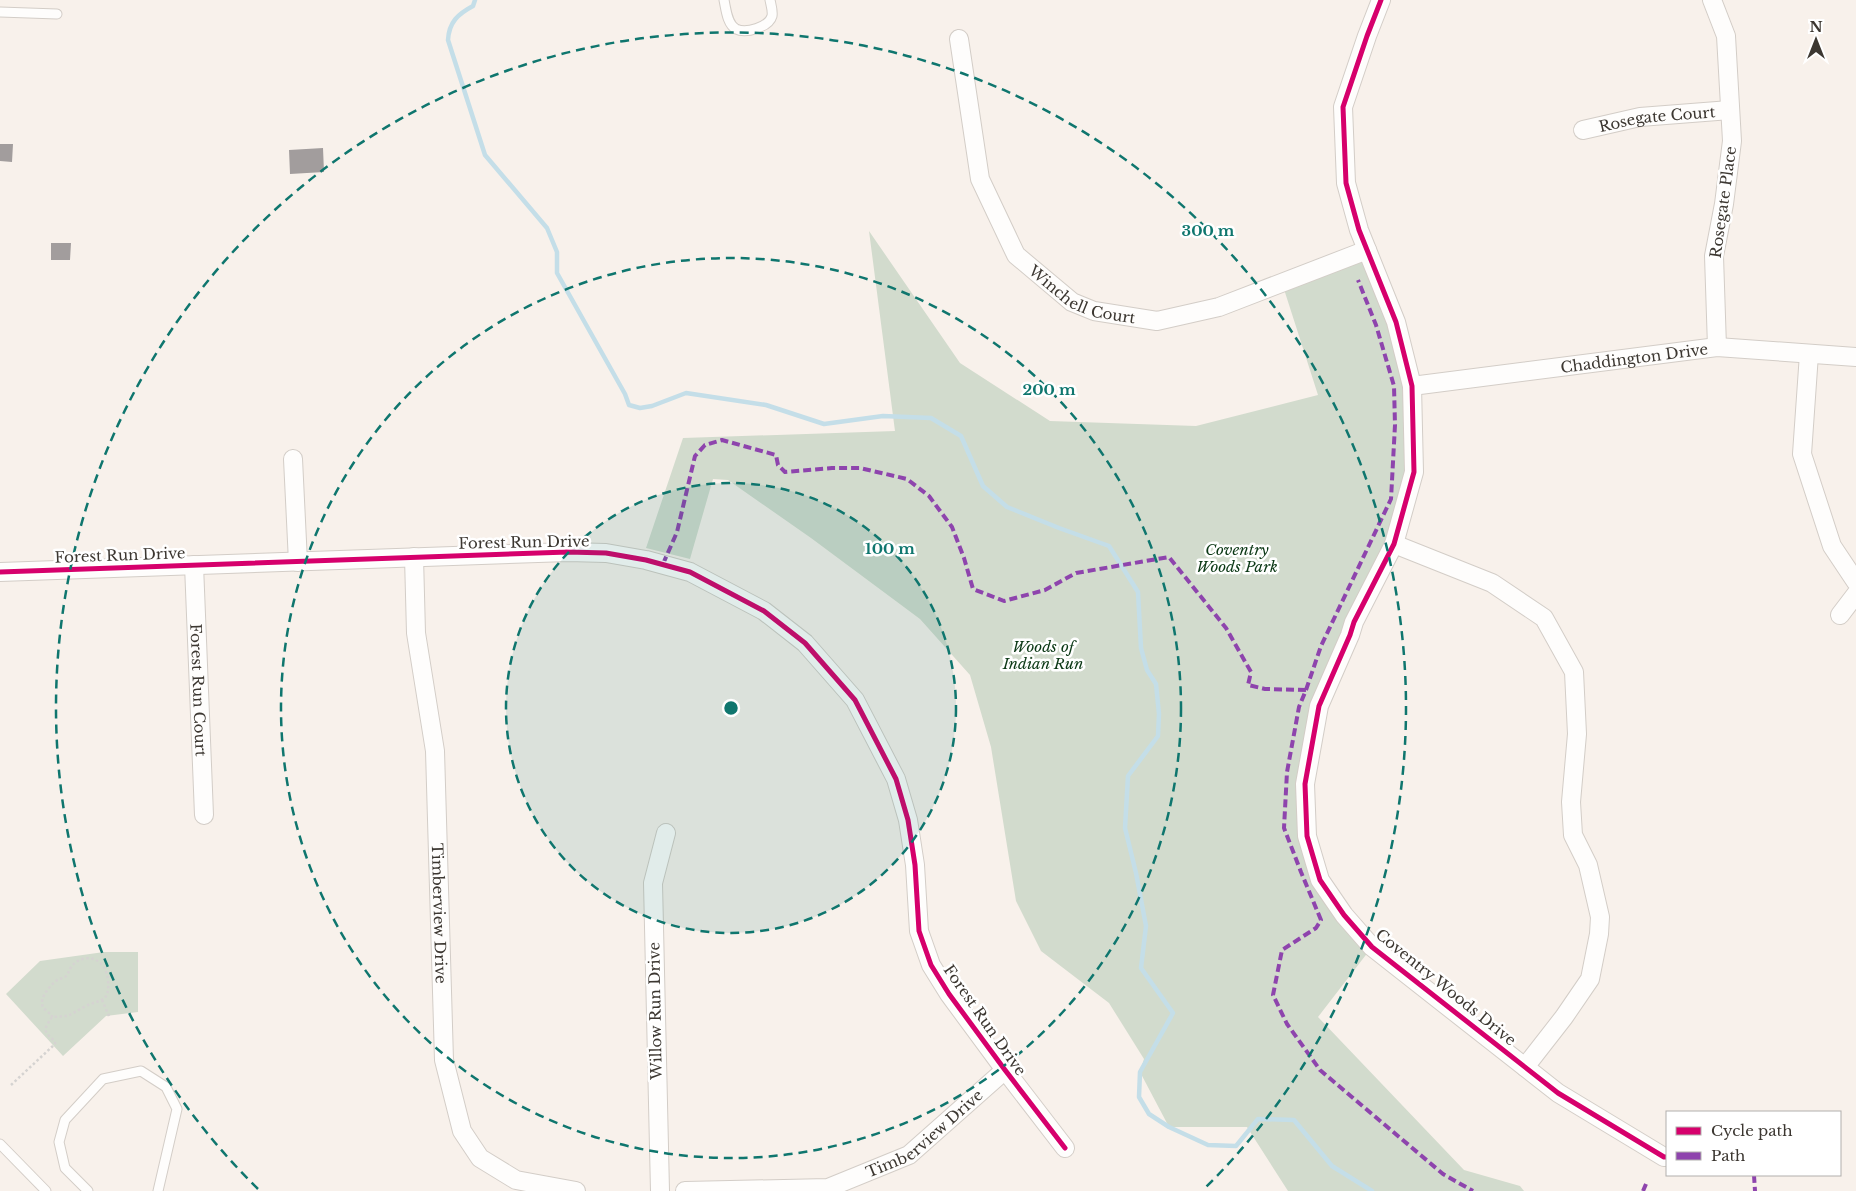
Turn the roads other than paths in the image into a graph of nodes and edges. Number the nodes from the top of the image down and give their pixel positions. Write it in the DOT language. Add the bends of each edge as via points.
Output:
graph roads {
  1 [pos="724,0"];
  2 [pos="770,0"];
  3 [pos="1381,0"];
  4 [pos="1712,0"];
  5 [pos="0,12"];
  6 [pos="57,14"];
  7 [pos="959,39"];
  8 [pos="1730,110"];
  9 [pos="1583,130"];
  10 [pos="1367,250"];
  11 [pos="1717,347"];
  12 [pos="1809,354"];
  13 [pos="1856,357"];
  14 [pos="1412,386"];
  15 [pos="293,459"];
  16 [pos="1394,544"];
  17 [pos="414,557"];
  18 [pos="298,562"];
  19 [pos="194,565"];
  20 [pos="0,572"];
  21 [pos="1856,582"];
  22 [pos="1856,594"];
  23 [pos="1840,615"];
  24 [pos="204,815"];
  25 [pos="666,834"];
  26 [pos="1525,1067"];
  27 [pos="1005,1070"];
  28 [pos="0,1144"];
  29 [pos="1065,1148"];
  30 [pos="1664,1157"];
  31 [pos="46,1191"];
  32 [pos="88,1191"];
  33 [pos="158,1191"];
  34 [pos="576,1191"];
  35 [pos="660,1191"];
  36 [pos="685,1191"];
  1 -- 2 [label="lane" via="729,21 736,29 745,31 769,22 772,16"];
  3 -- 10 [label="street, Coventry Woods Drive" via="1343,107 1346,183"];
  4 -- 8 [label="street, Rosegate Place" via="1726,36"];
  5 -- 6 [label="lane"];
  7 -- 10 [label="street, Winchell Court" via="980,179 1016,255 1072,302 1094,311 1157,321 1219,306"];
  8 -- 9 [label="street, Rosegate Court" via="1640,117"];
  8 -- 11 [label="street, Rosegate Place" via="1731,150 1714,256"];
  10 -- 14 [label="street, Coventry Woods Drive" via="1396,322"];
  11 -- 12 [label="street, Chaddington Drive"];
  11 -- 14 [label="street, Chaddington Drive"];
  12 -- 13 [label="street, Chaddington Drive"];
  12 -- 21 [label="street" via="1802,454 1832,546"];
  14 -- 16 [label="street, Coventry Woods Drive" via="1414,472"];
  15 -- 18 [label="street"];
  16 -- 26 [label="street, Coventry Woods Drive" via="1354,622 1319,706 1305,784 1307,836 1320,880 1372,947"];
  16 -- 26 [label="street" via="1492,583 1544,618 1574,672 1577,734 1571,802 1573,836 1588,866 1600,917 1599,934 1590,979"];
  17 -- 18 [label="street, Forest Run Drive"];
  17 -- 27 [label="street, Forest Run Drive" via="568,552 606,553 646,560 690,572 764,611 805,643 855,700 896,779 908,820 915,865 919,931 931,965"];
  17 -- 34 [label="street, Timberview Drive" via="416,633 435,751 444,1060 462,1131 480,1158 516,1180"];
  18 -- 19 [label="street, Forest Run Drive"];
  19 -- 20 [label="street, Forest Run Drive"];
  19 -- 24 [label="street, Forest Run Court"];
  22 -- 23 [label="street"];
  25 -- 35 [label="street, Willow Run Drive" via="653,883"];
  26 -- 30 [label="street, Coventry Woods Drive" via="1558,1093"];
  27 -- 29 [label="street, Forest Run Drive"];
  27 -- 36 [label="street, Timberview Drive" via="909,1155 828,1188"];
  28 -- 31 [label="lane"];
  32 -- 33 [label="lane" via="65,1168 59,1142 65,1120 103,1079 141,1071 166,1087 177,1109"];
}
